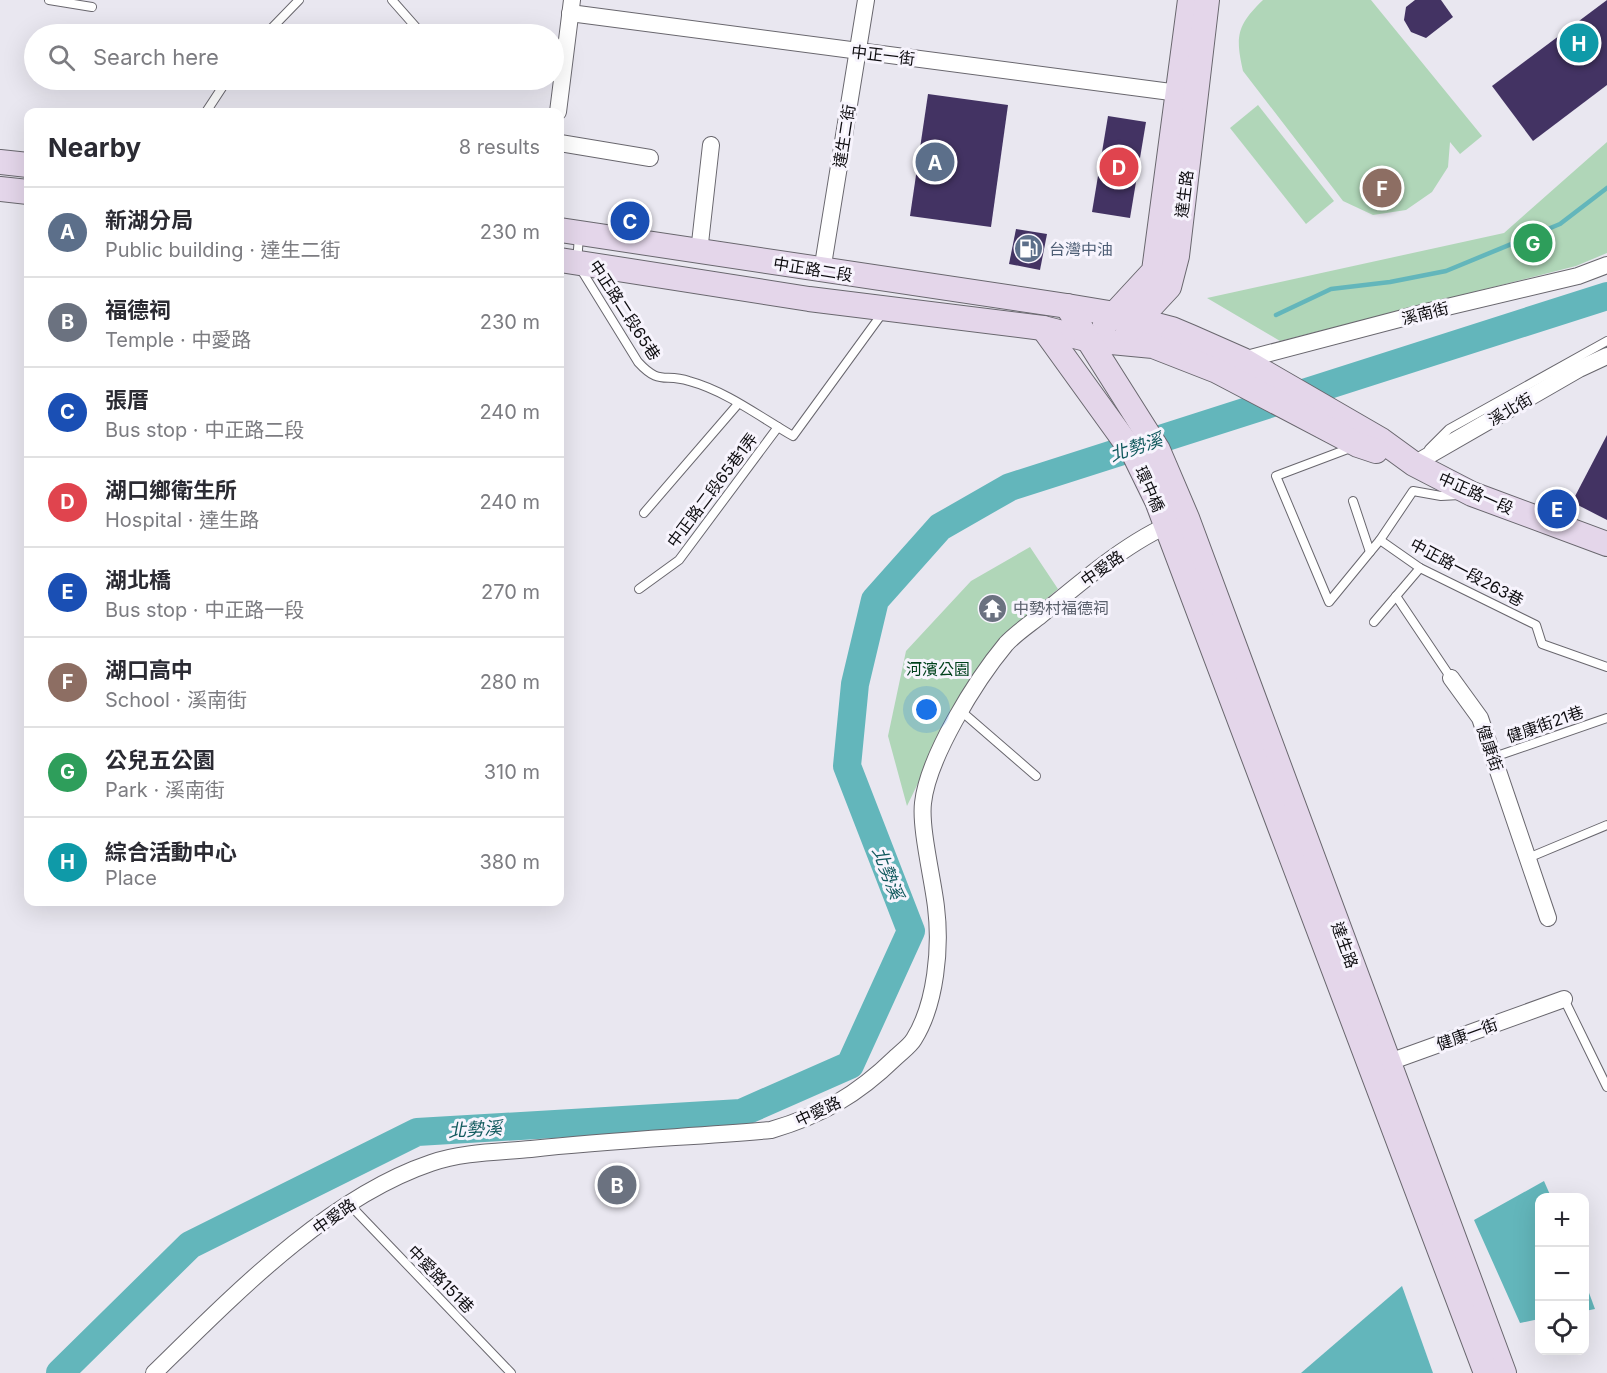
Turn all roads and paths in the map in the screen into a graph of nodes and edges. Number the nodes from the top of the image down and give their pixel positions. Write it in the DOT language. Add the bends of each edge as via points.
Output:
graph roads {
  1 [pos="49,0"];
  2 [pos="299,0"];
  3 [pos="392,0"];
  4 [pos="866,0"];
  5 [pos="1190,0"];
  6 [pos="1207,0"];
  7 [pos="571,6"];
  8 [pos="92,7"];
  9 [pos="276,24"];
  10 [pos="413,24"];
  11 [pos="858,52"];
  12 [pos="564,63"];
  13 [pos="220,90"];
  14 [pos="561,90"];
  15 [pos="1187,94"];
  16 [pos="209,108"];
  17 [pos="558,108"];
  18 [pos="564,144"];
  19 [pos="711,145"];
  20 [pos="650,158"];
  21 [pos="0,162"];
  22 [pos="24,165"];
  23 [pos="0,189"];
  24 [pos="24,192"];
  25 [pos="569,231"];
  26 [pos="699,252"];
  27 [pos="568,262"];
  28 [pos="1607,265"];
  29 [pos="822,271"];
  30 [pos="1067,306"];
  31 [pos="886,309"];
  32 [pos="1114,314"];
  33 [pos="1138,320"];
  34 [pos="1043,328"];
  35 [pos="1090,340"];
  36 [pos="1607,341"];
  37 [pos="1117,343"];
  38 [pos="1607,356"];
  39 [pos="1243,360"];
  40 [pos="1101,361"];
  41 [pos="1068,363"];
  42 [pos="738,404"];
  43 [pos="778,427"];
  44 [pos="1358,445"];
  45 [pos="1414,464"];
  46 [pos="1472,494"];
  47 [pos="1353,501"];
  48 [pos="644,513"];
  49 [pos="1176,522"];
  50 [pos="1380,540"];
  51 [pos="1607,544"];
  52 [pos="1370,552"];
  53 [pos="1420,568"];
  54 [pos="639,589"];
  55 [pos="1396,596"];
  56 [pos="1374,622"];
  57 [pos="1607,667"];
  58 [pos="1451,678"];
  59 [pos="961,711"];
  60 [pos="1607,718"];
  61 [pos="1494,757"];
  62 [pos="1036,776"];
  63 [pos="1607,825"];
  64 [pos="1528,858"];
  65 [pos="1548,918"];
  66 [pos="1564,999"];
  67 [pos="1380,1066"];
  68 [pos="1607,1087"];
  69 [pos="349,1204"];
  70 [pos="1450,1253"];
  71 [pos="154,1373"];
  72 [pos="512,1373"];
  73 [pos="1486,1373"];
  74 [pos="1504,1373"];
  1 -- 8 [label="lane"];
  2 -- 9 [label="lane"];
  3 -- 10 [label="lane"];
  4 -- 11 [label="street, 達生二街"];
  5 -- 15 [label="main road, 達生路"];
  6 -- 15 [label="main road, 達生路"];
  7 -- 11 [label="street, 中正一街"];
  7 -- 12 [label="street"];
  11 -- 15 [label="street, 中正一街"];
  11 -- 29 [label="street, 達生二街"];
  13 -- 16 [label="lane"];
  14 -- 17 [label="street"];
  15 -- 32 [label="main road, 達生路" via="1154,271"];
  15 -- 33 [label="main road, 達生路" via="1177,255 1169,287"];
  18 -- 20 [label="street"];
  19 -- 26 [label="street"];
  21 -- 22 [label="main road"];
  23 -- 24 [label="main road"];
  25 -- 26 [label="main road, 中正路二段"];
  25 -- 27 [label="lane, 中正路二段65巷"];
  26 -- 29 [label="main road, 中正路二段"];
  27 -- 31 [label="main road, 中正路二段"];
  27 -- 42 [label="lane, 中正路二段65巷" via="650,375 708,387"];
  28 -- 39 [label="street, 溪南街" via="1578,276"];
  29 -- 30 [label="main road, 中正路二段"];
  30 -- 32 [label="main road"];
  30 -- 35 [label="main road"];
  31 -- 34 [label="main road, 中正路二段"];
  31 -- 43 [label="lane" via="793,435"];
  32 -- 33 [label="main road"];
  32 -- 35 [label="main road, 達生路"];
  33 -- 37 [label="main road, 達生路"];
  33 -- 39 [label="main road" via="1172,329"];
  34 -- 35 [label="main road"];
  34 -- 41 [label="main road"];
  35 -- 37 [label="main road"];
  35 -- 40 [label="main road"];
  35 -- 41 [label="main road, 達生路"];
  36 -- 45 [label="lane" via="1449,429"];
  37 -- 40 [label="main road, 達生路"];
  37 -- 44 [label="main road" via="1153,346 1217,371"];
  38 -- 45 [label="street, 溪北街"];
  39 -- 45 [label="main road" via="1382,440"];
  40 -- 49 [label="main road, 環中橋" via="1158,450"];
  41 -- 49 [label="main road, 環中橋" via="1134,454"];
  42 -- 43 [label="lane, 中正路二段65巷"];
  42 -- 48 [label="lane"];
  43 -- 54 [label="lane, 中正路二段65巷1弄" via="679,560"];
  44 -- 45 [label="main road"];
  44 -- 52 [label="lane" via="1276,476 1329,602"];
  45 -- 46 [label="main road, 中正路一段"];
  46 -- 50 [label="lane" via="1441,496 1413,491"];
  46 -- 51 [label="main road, 中正路一段"];
  47 -- 52 [label="lane"];
  49 -- 59 [label="street, 中愛路" via="1071,590 1007,643"];
  49 -- 67 [label="main road, 達生路"];
  50 -- 52 [label="lane"];
  50 -- 53 [label="lane, 中正路一段263巷"];
  53 -- 55 [label="lane"];
  53 -- 57 [label="lane, 中正路一段263巷" via="1536,625 1542,644"];
  55 -- 56 [label="lane"];
  55 -- 58 [label="lane, 健康街"];
  58 -- 61 [label="street, 健康街" via="1480,718"];
  59 -- 62 [label="lane"];
  59 -- 69 [label="street, 中愛路" via="931,770 922,806 936,910 934,982 928,1011 914,1040 880,1073 838,1105 771,1130 548,1147 434,1162 396,1177"];
  60 -- 61 [label="lane, 健康街21巷"];
  61 -- 64 [label="street, 健康街"];
  63 -- 64 [label="lane"];
  64 -- 65 [label="street, 健康街"];
  66 -- 67 [label="street, 健康一街"];
  66 -- 68 [label="lane"];
  67 -- 70 [label="main road, 達生路"];
  69 -- 71 [label="street, 中愛路" via="238,1291"];
  69 -- 72 [label="lane, 中愛路151巷"];
  70 -- 73 [label="main road, 達生路"];
  70 -- 74 [label="main road, 達生路"];
}
